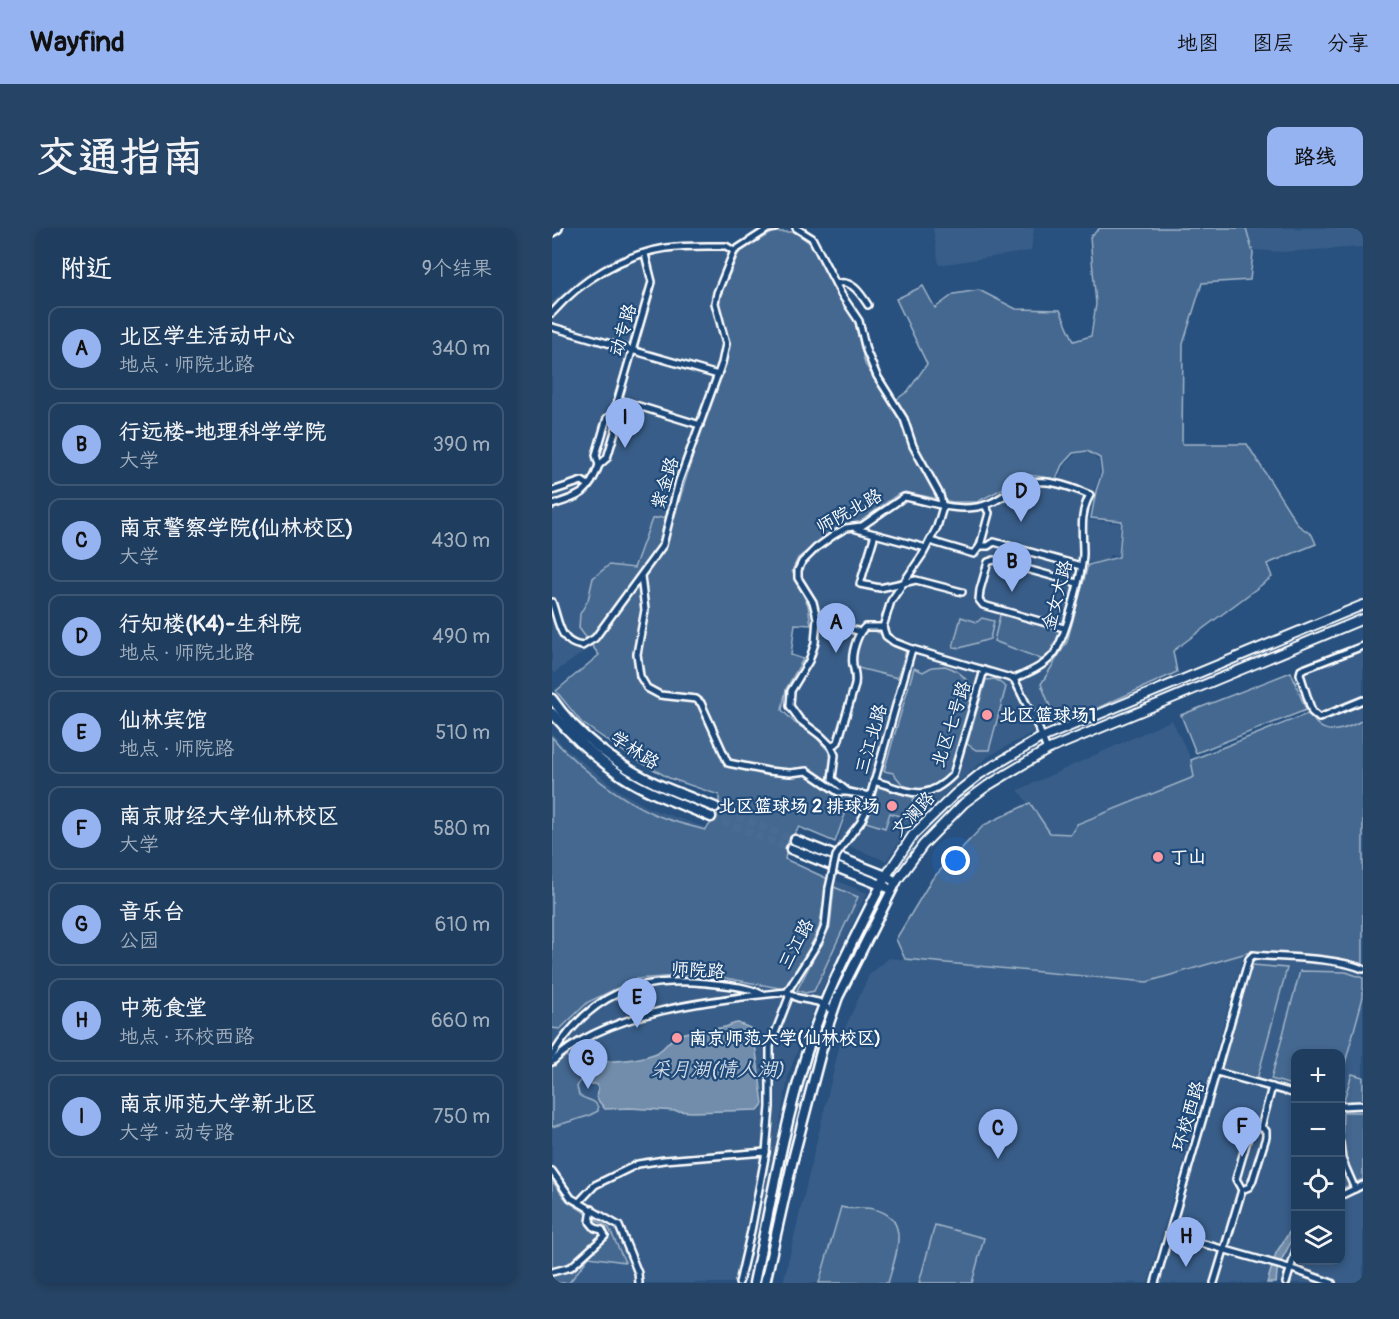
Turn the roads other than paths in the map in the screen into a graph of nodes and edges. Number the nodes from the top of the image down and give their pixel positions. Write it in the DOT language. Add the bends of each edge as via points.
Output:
graph roads {
  1 [pos="557,228"];
  2 [pos="775,228"];
  3 [pos="796,228"];
  4 [pos="552,231"];
  5 [pos="734,251"];
  6 [pos="645,254"];
  7 [pos="836,284"];
  8 [pos="868,305"];
  9 [pos="552,313"];
  10 [pos="552,327"];
  11 [pos="633,351"];
  12 [pos="718,375"];
  13 [pos="896,390"];
  14 [pos="889,396"];
  15 [pos="619,400"];
  16 [pos="614,413"];
  17 [pos="700,425"];
  18 [pos="599,465"];
  19 [pos="588,485"];
  20 [pos="552,491"];
  21 [pos="1090,495"];
  22 [pos="552,505"];
  23 [pos="985,505"];
  24 [pos="943,507"];
  25 [pos="851,528"];
  26 [pos="875,534"];
  27 [pos="930,541"];
  28 [pos="980,546"];
  29 [pos="926,548"];
  30 [pos="1081,566"];
  31 [pos="641,576"];
  32 [pos="903,581"];
  33 [pos="1077,583"];
  34 [pos="962,592"];
  35 [pos="552,602"];
  36 [pos="1363,605"];
  37 [pos="1363,619"];
  38 [pos="883,627"];
  39 [pos="848,628"];
  40 [pos="1064,628"];
  41 [pos="860,632"];
  42 [pos="1363,646"];
  43 [pos="912,649"];
  44 [pos="984,670"];
  45 [pos="1014,679"];
  46 [pos="552,699"];
  47 [pos="1363,700"];
  48 [pos="552,713"];
  49 [pos="1042,738"];
  50 [pos="831,746"];
  51 [pos="1047,750"];
  52 [pos="874,781"];
  53 [pos="848,792"];
  54 [pos="870,796"];
  55 [pos="715,807"];
  56 [pos="711,817"];
  57 [pos="795,840"];
  58 [pos="791,849"];
  59 [pos="836,856"];
  60 [pos="833,866"];
  61 [pos="886,876"];
  62 [pos="896,882"];
  63 [pos="881,885"];
  64 [pos="891,890"];
  65 [pos="1363,969"];
  66 [pos="787,992"];
  67 [pos="763,994"];
  68 [pos="824,1006"];
  69 [pos="833,1011"];
  70 [pos="552,1056"];
  71 [pos="552,1062"];
  72 [pos="1217,1072"];
  73 [pos="1272,1087"];
  74 [pos="1291,1093"];
  75 [pos="1363,1105"];
  76 [pos="1345,1106"];
  77 [pos="1261,1126"];
  78 [pos="766,1152"];
  79 [pos="1342,1157"];
  80 [pos="552,1171"];
  81 [pos="1363,1185"];
  82 [pos="1355,1189"];
  83 [pos="1242,1190"];
  84 [pos="1345,1195"];
  85 [pos="579,1202"];
  86 [pos="592,1209"];
  87 [pos="1169,1234"];
  88 [pos="1224,1251"];
  89 [pos="1291,1258"];
  90 [pos="1286,1267"];
  91 [pos="552,1272"];
  92 [pos="639,1283"];
  93 [pos="739,1283"];
  94 [pos="754,1283"];
  95 [pos="765,1283"];
  96 [pos="1155,1283"];
  97 [pos="1214,1283"];
  98 [pos="1286,1283"];
  99 [pos="1332,1283"];
  1 -- 4 [label="highway"];
  2 -- 5 [label="street"];
  3 -- 7 [label="street" via="812,238"];
  5 -- 6 [label="street" via="726,246 706,246 666,248"];
  5 -- 12 [label="street, 紫金路" via="715,303 726,344"];
  6 -- 9 [label="street" via="607,268"];
  6 -- 11 [label="street, 动专路" via="652,282"];
  7 -- 8 [label="street" via="849,284"];
  7 -- 14 [label="street" via="859,321 866,350"];
  10 -- 11 [label="street"];
  11 -- 12 [label="street"];
  11 -- 15 [label="street, 动专路"];
  12 -- 17 [label="street, 紫金路"];
  13 -- 14 [label="street"];
  14 -- 24 [label="street" via="904,419"];
  15 -- 16 [label="street, 动专路"];
  15 -- 17 [label="street"];
  16 -- 18 [label="street" via="607,418 596,455"];
  16 -- 18 [label="street" via="617,425 607,458"];
  17 -- 31 [label="street, 紫金路" via="679,481 663,545"];
  18 -- 19 [label="street"];
  19 -- 20 [label="street" via="582,481"];
  19 -- 22 [label="street" via="578,497"];
  21 -- 23 [label="street, 师院北路" via="1034,480"];
  21 -- 30 [label="street, 金女大路" via="1081,525"];
  23 -- 24 [label="street, 师院北路"];
  23 -- 28 [label="street" via="989,513"];
  24 -- 25 [label="street, 师院北路" via="904,497 862,526"];
  24 -- 27 [label="street"];
  25 -- 26 [label="street"];
  25 -- 50 [label="street, 师院北路" via="816,548 798,570 817,618 809,661 791,691 790,706 800,720"];
  26 -- 29 [label="street"];
  26 -- 32 [label="street" via="860,584 880,588"];
  27 -- 28 [label="street" via="974,554"];
  27 -- 29 [label="street"];
  28 -- 30 [label="street" via="994,542"];
  29 -- 32 [label="street"];
  30 -- 33 [label="street, 金女大路"];
  31 -- 35 [label="street, 紫金路" via="595,638 582,646 572,645 564,638"];
  31 -- 53 [label="street" via="645,610 637,654 640,676 647,688 660,695 701,703 728,763 768,771 807,771 838,792"];
  32 -- 34 [label="street" via="916,580"];
  32 -- 38 [label="street" via="891,601"];
  33 -- 40 [label="street, 金女大路"];
  33 -- 40 [label="street" via="994,560 988,562 980,600 983,605"];
  36 -- 49 [label="main road, 文澜路"];
  37 -- 51 [label="main road, 文澜路"];
  38 -- 41 [label="street" via="865,627"];
  38 -- 43 [label="street" via="886,636"];
  39 -- 41 [label="street"];
  40 -- 45 [label="street, 金女大路" via="1053,655"];
  41 -- 50 [label="street" via="852,663 855,685 838,742"];
  42 -- 47 [label="street" via="1301,670 1300,674 1312,712 1319,718"];
  43 -- 44 [label="street"];
  43 -- 52 [label="street, 三江北路"];
  44 -- 45 [label="street"];
  44 -- 52 [label="street, 北区七号路" via="953,775 944,785 920,794"];
  45 -- 49 [label="street"];
  46 -- 55 [label="main road, 学林路" via="576,727 628,769"];
  48 -- 56 [label="main road, 学林路" via="598,759 623,777"];
  49 -- 51 [label="street"];
  49 -- 61 [label="main road, 文澜路" via="980,774 955,794 913,835"];
  50 -- 53 [label="street" via="835,755 832,779"];
  51 -- 62 [label="main road, 文澜路" via="964,803 923,845"];
  52 -- 54 [label="street, 三江北路"];
  53 -- 54 [label="street"];
  54 -- 59 [label="street, 三江北路, bridge" via="860,824"];
  57 -- 59 [label="main road"];
  58 -- 60 [label="main road"];
  59 -- 60 [label="street, 三江路, bridge"];
  59 -- 61 [label="main road"];
  60 -- 63 [label="main road"];
  60 -- 66 [label="street, 三江路, bridge" via="825,926"];
  61 -- 62 [label="main road"];
  61 -- 63 [label="main road, 文澜路"];
  62 -- 64 [label="main road, 文澜路"];
  63 -- 64 [label="main road"];
  63 -- 68 [label="main road, 文澜路"];
  64 -- 69 [label="main road, 文澜路"];
  65 -- 72 [label="street, 环校西路" via="1351,964 1253,955"];
  66 -- 67 [label="street, 师院路"];
  66 -- 68 [label="street, 师院路"];
  66 -- 78 [label="street, 三江路" via="789,997 770,1046"];
  67 -- 70 [label="street, 师院路" via="685,981 632,987 589,1010 565,1035"];
  67 -- 71 [label="street, 师院路" via="628,1020 573,1046"];
  68 -- 69 [label="street, 师院路"];
  68 -- 94 [label="main road, 文澜路" via="806,1056 780,1154"];
  69 -- 95 [label="main road, 文澜路" via="817,1060"];
  72 -- 73 [label="street"];
  72 -- 87 [label="street, 环校西路"];
  73 -- 74 [label="street"];
  73 -- 77 [label="street"];
  75 -- 76 [label="street"];
  77 -- 83 [label="street" via="1267,1134 1252,1182"];
  77 -- 83 [label="street" via="1250,1130 1244,1148 1236,1179"];
  78 -- 85 [label="street" via="638,1164 595,1185"];
  78 -- 93 [label="street, 三江路"];
  79 -- 82 [label="street"];
  80 -- 85 [label="street" via="571,1198"];
  81 -- 82 [label="street"];
  82 -- 84 [label="street"];
  83 -- 88 [label="street"];
  85 -- 86 [label="street"];
  86 -- 91 [label="street" via="590,1222 605,1236 572,1267"];
  86 -- 92 [label="street" via="618,1226"];
  87 -- 88 [label="street"];
  87 -- 96 [label="street, 环校西路"];
  88 -- 90 [label="street"];
  88 -- 97 [label="street"];
  89 -- 90 [label="street"];
  90 -- 98 [label="street"];
  90 -- 99 [label="street"];
}
